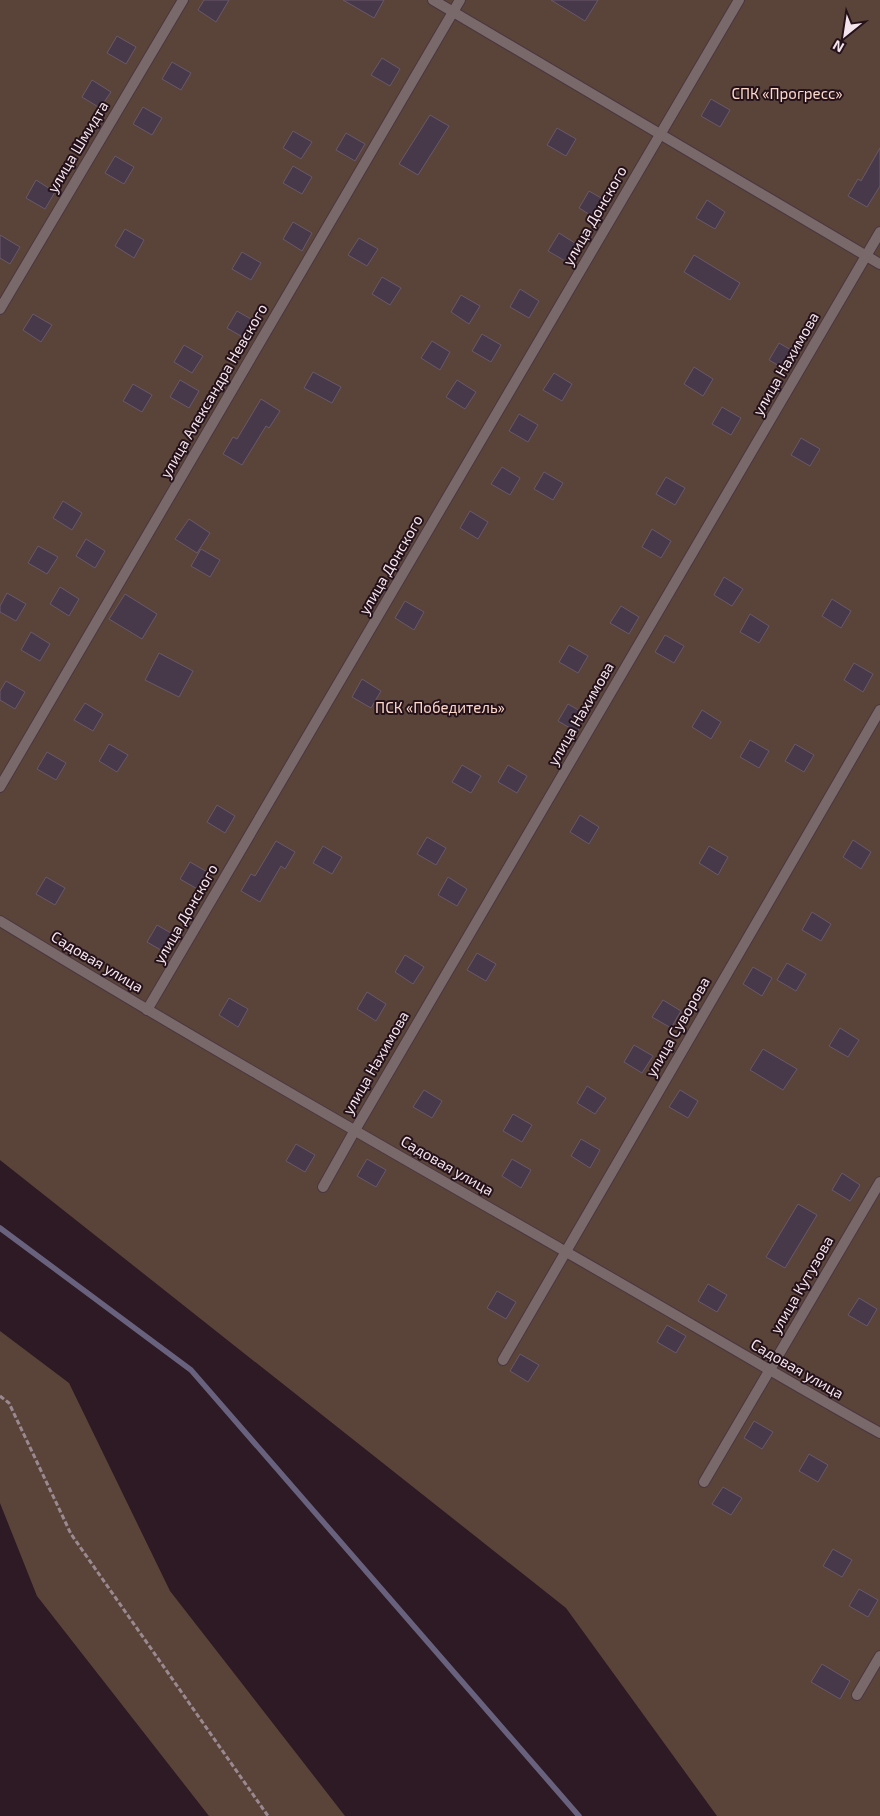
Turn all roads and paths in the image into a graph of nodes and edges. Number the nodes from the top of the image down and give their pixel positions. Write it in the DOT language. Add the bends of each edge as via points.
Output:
graph roads {
  1 [pos="182,0"];
  2 [pos="433,0"];
  3 [pos="460,0"];
  4 [pos="739,0"];
  5 [pos="453,11"];
  6 [pos="660,135"];
  7 [pos="880,232"];
  8 [pos="866,256"];
  9 [pos="880,264"];
  10 [pos="0,309"];
  11 [pos="880,710"];
  12 [pos="0,787"];
  13 [pos="0,921"];
  14 [pos="147,1010"];
  15 [pos="355,1130"];
  16 [pos="880,1182"];
  17 [pos="323,1187"];
  18 [pos="565,1251"];
  19 [pos="503,1360"];
  20 [pos="769,1371"];
  21 [pos="0,1396"];
  22 [pos="880,1433"];
  23 [pos="704,1482"];
  24 [pos="880,1656"];
  25 [pos="857,1695"];
  26 [pos="268,1816"];
  1 -- 10 [label="street, улица Шмидта"];
  2 -- 5 [label="street"];
  3 -- 5 [label="street, улица Александра Невского"];
  4 -- 6 [label="street, улица Донского"];
  5 -- 6 [label="street"];
  5 -- 12 [label="street, улица Александра Невского"];
  6 -- 8 [label="street"];
  6 -- 14 [label="street, улица Донского"];
  7 -- 8 [label="street, улица Нахимова"];
  8 -- 9 [label="street"];
  8 -- 15 [label="street, улица Нахимова"];
  11 -- 18 [label="street, улица Суворова"];
  13 -- 14 [label="street, Садовая улица"];
  14 -- 15 [label="street, Садовая улица"];
  15 -- 17 [label="street, улица Нахимова"];
  15 -- 18 [label="street, Садовая улица"];
  16 -- 20 [label="street, улица Кутузова"];
  18 -- 19 [label="street, улица Суворова"];
  18 -- 20 [label="street, Садовая улица"];
  20 -- 22 [label="street, Садовая улица"];
  20 -- 23 [label="street, улица Кутузова"];
  21 -- 26 [label="path" via="9,1403 72,1534"];
  24 -- 25 [label="street"];
}
